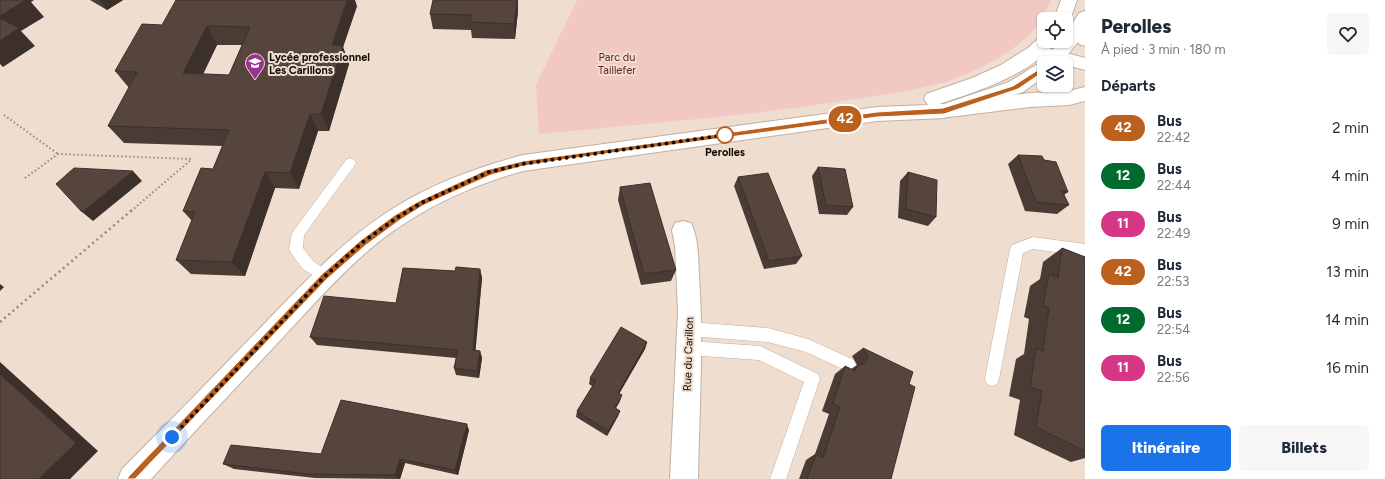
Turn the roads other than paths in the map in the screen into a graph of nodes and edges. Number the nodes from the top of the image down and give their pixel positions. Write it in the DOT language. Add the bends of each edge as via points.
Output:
graph roads {
  1 [pos="1069,0"];
  2 [pos="1065,12"];
  3 [pos="1083,29"];
  4 [pos="1049,56"];
  5 [pos="1037,58"];
  6 [pos="1073,62"];
  7 [pos="1085,64"];
  8 [pos="1037,67"];
  9 [pos="1079,93"];
  10 [pos="944,111"];
  11 [pos="877,114"];
  12 [pos="350,163"];
  13 [pos="683,230"];
  14 [pos="1085,250"];
  15 [pos="324,277"];
  16 [pos="689,338"];
  17 [pos="849,365"];
  18 [pos="992,379"];
  19 [pos="132,479"];
  20 [pos="684,479"];
  21 [pos="778,479"];
  1 -- 2 [label="street"];
  3 -- 4 [label="street" via="1069,44"];
  5 -- 11 [label="street" via="1027,59 998,76 931,100"];
  6 -- 7 [label="street"];
  8 -- 10 [label="street" via="1016,87"];
  9 -- 10 [label="street" via="1069,98 1030,100"];
  10 -- 11 [label="street"];
  11 -- 15 [label="street" via="568,156 489,172 421,203 398,217 363,242"];
  12 -- 15 [label="lane" via="298,233 296,249 308,265"];
  13 -- 16 [label="street, Rue du Carillon" via="690,312"];
  14 -- 18 [label="lane" via="1033,243 1017,249"];
  15 -- 19 [label="street"];
  16 -- 17 [label="lane" via="768,335 808,346"];
  16 -- 20 [label="street, Rue du Carillon"];
  16 -- 21 [label="lane" via="760,353 813,379"];
}
